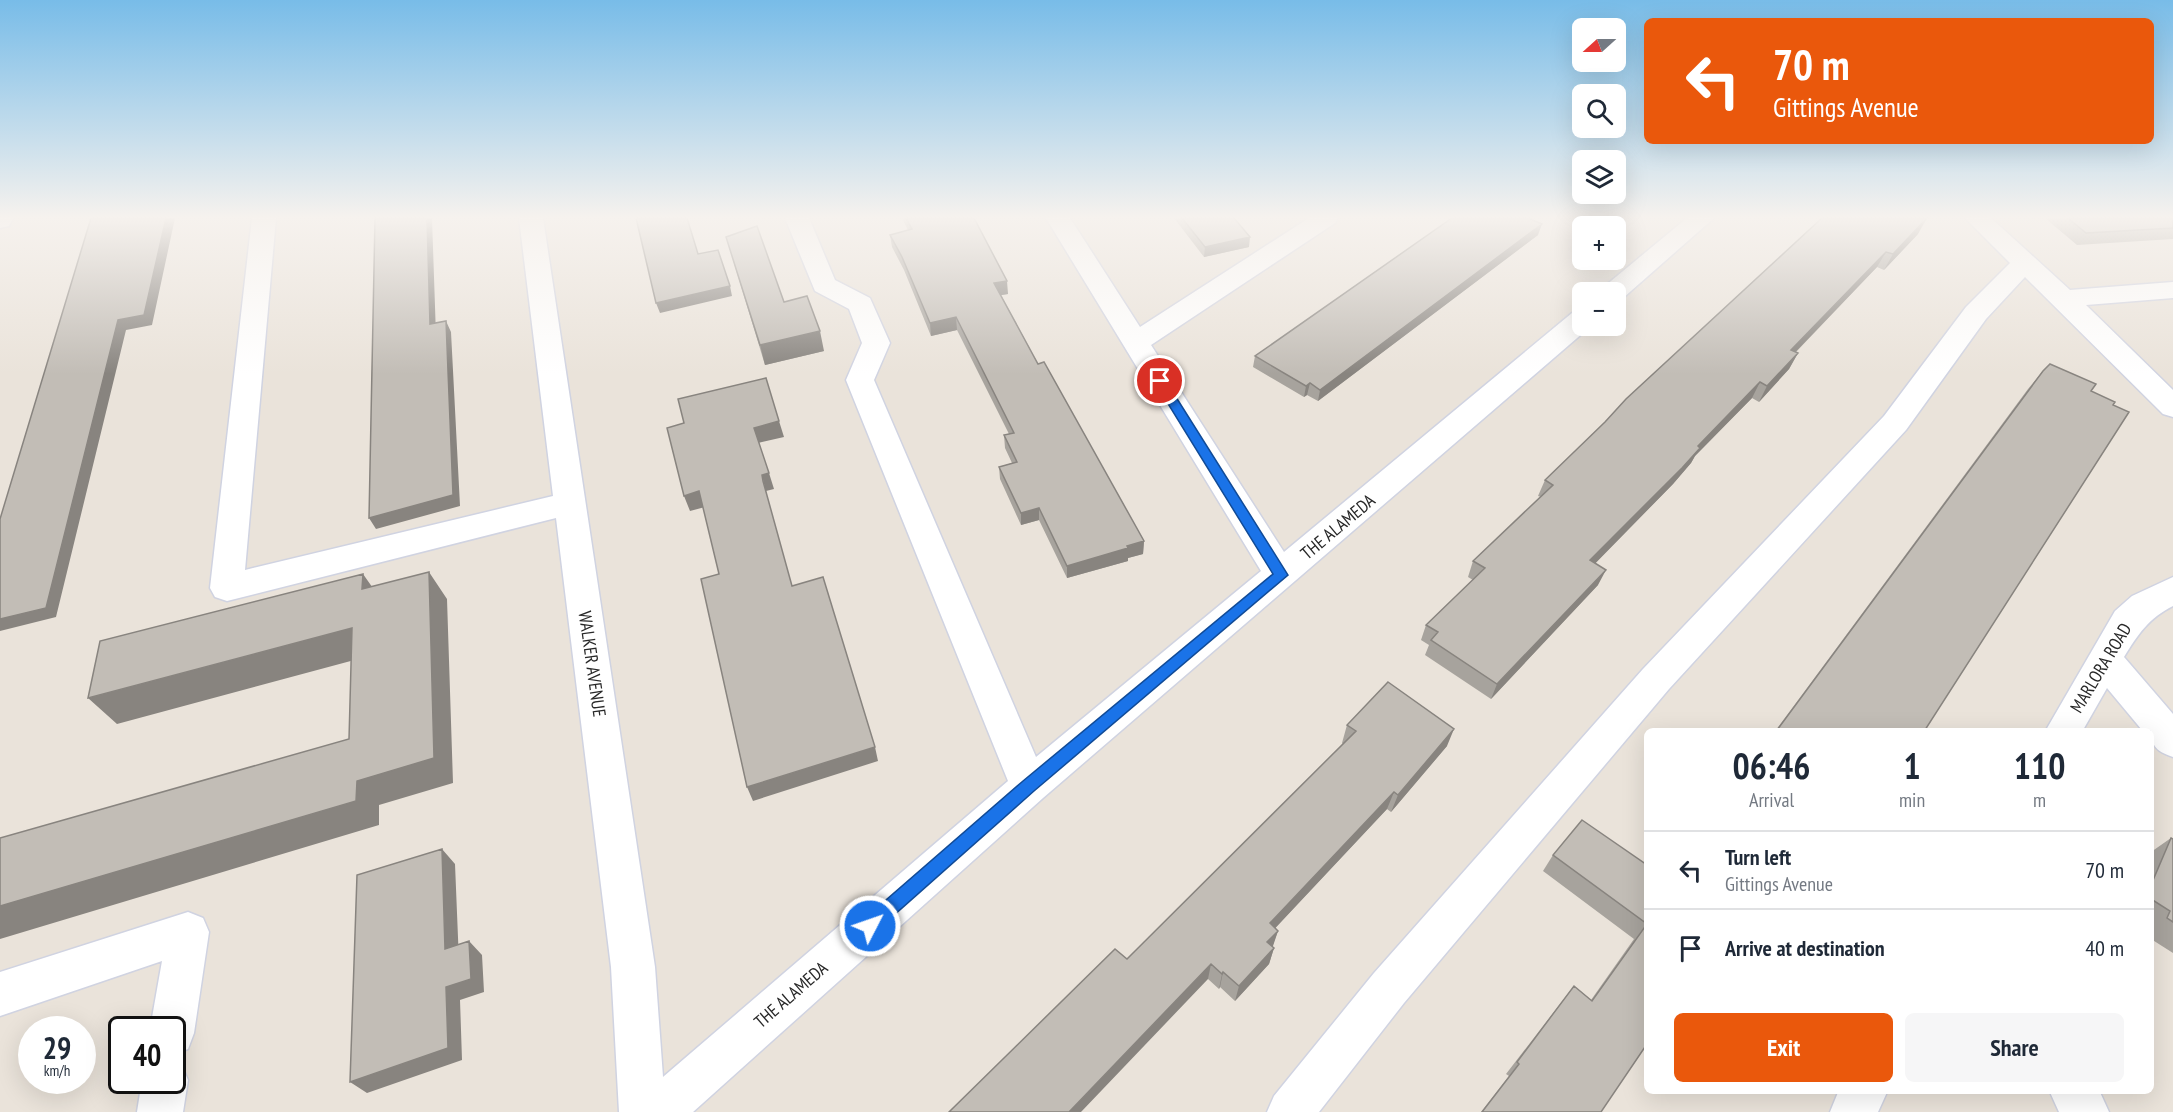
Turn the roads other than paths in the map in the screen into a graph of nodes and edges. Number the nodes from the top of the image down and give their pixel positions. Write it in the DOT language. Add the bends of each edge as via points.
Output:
graph roads {
  1 [pos="259,270"];
  2 [pos="538,270"];
  3 [pos="818,270"];
  4 [pos="1091,270"];
  5 [pos="1246,270"];
  6 [pos="1640,270"];
  7 [pos="2017,270"];
  8 [pos="2033,270"];
  9 [pos="1626,282"];
  10 [pos="2173,290"];
  11 [pos="2064,299"];
  12 [pos="1572,328"];
  13 [pos="1136,342"];
  14 [pos="2173,407"];
  15 [pos="570,502"];
  16 [pos="1281,575"];
  17 [pos="2173,590"];
  18 [pos="2105,659"];
  19 [pos="2065,728"];
  20 [pos="2173,741"];
  21 [pos="1029,786"];
  22 [pos="0,994"];
  23 [pos="175,1016"];
  24 [pos="163,1094"];
  25 [pos="1863,1094"];
  26 [pos="2075,1094"];
  27 [pos="160,1112"];
  28 [pos="642,1112"];
  29 [pos="658,1112"];
  30 [pos="1290,1112"];
  31 [pos="1853,1112"];
  32 [pos="2086,1112"];
  1 -- 15 [label="street" via="226,588"];
  2 -- 15 [label="street, WALKER AVENUE"];
  3 -- 21 [label="street" via="824,285 861,304 876,343 860,380"];
  4 -- 13 [label="street"];
  5 -- 13 [label="street"];
  6 -- 9 [label="street"];
  7 -- 30 [label="street" via="1976,313 1895,423 1656,679 1389,988"];
  8 -- 11 [label="street"];
  10 -- 11 [label="street"];
  11 -- 14 [label="street"];
  12 -- 16 [label="street, THE ALAMEDA"];
  13 -- 16 [label="street"];
  15 -- 28 [label="street, WALKER AVENUE" via="633,967"];
  16 -- 21 [label="street, THE ALAMEDA"];
  17 -- 18 [label="street, MARLORA ROAD" via="2144,605 2127,621"];
  18 -- 19 [label="street, MARLORA ROAD"];
  18 -- 20 [label="street"];
  21 -- 29 [label="street, THE ALAMEDA"];
  22 -- 23 [label="street" via="188,932"];
  24 -- 27 [label="street"];
  25 -- 31 [label="street"];
  26 -- 32 [label="street"];
}
